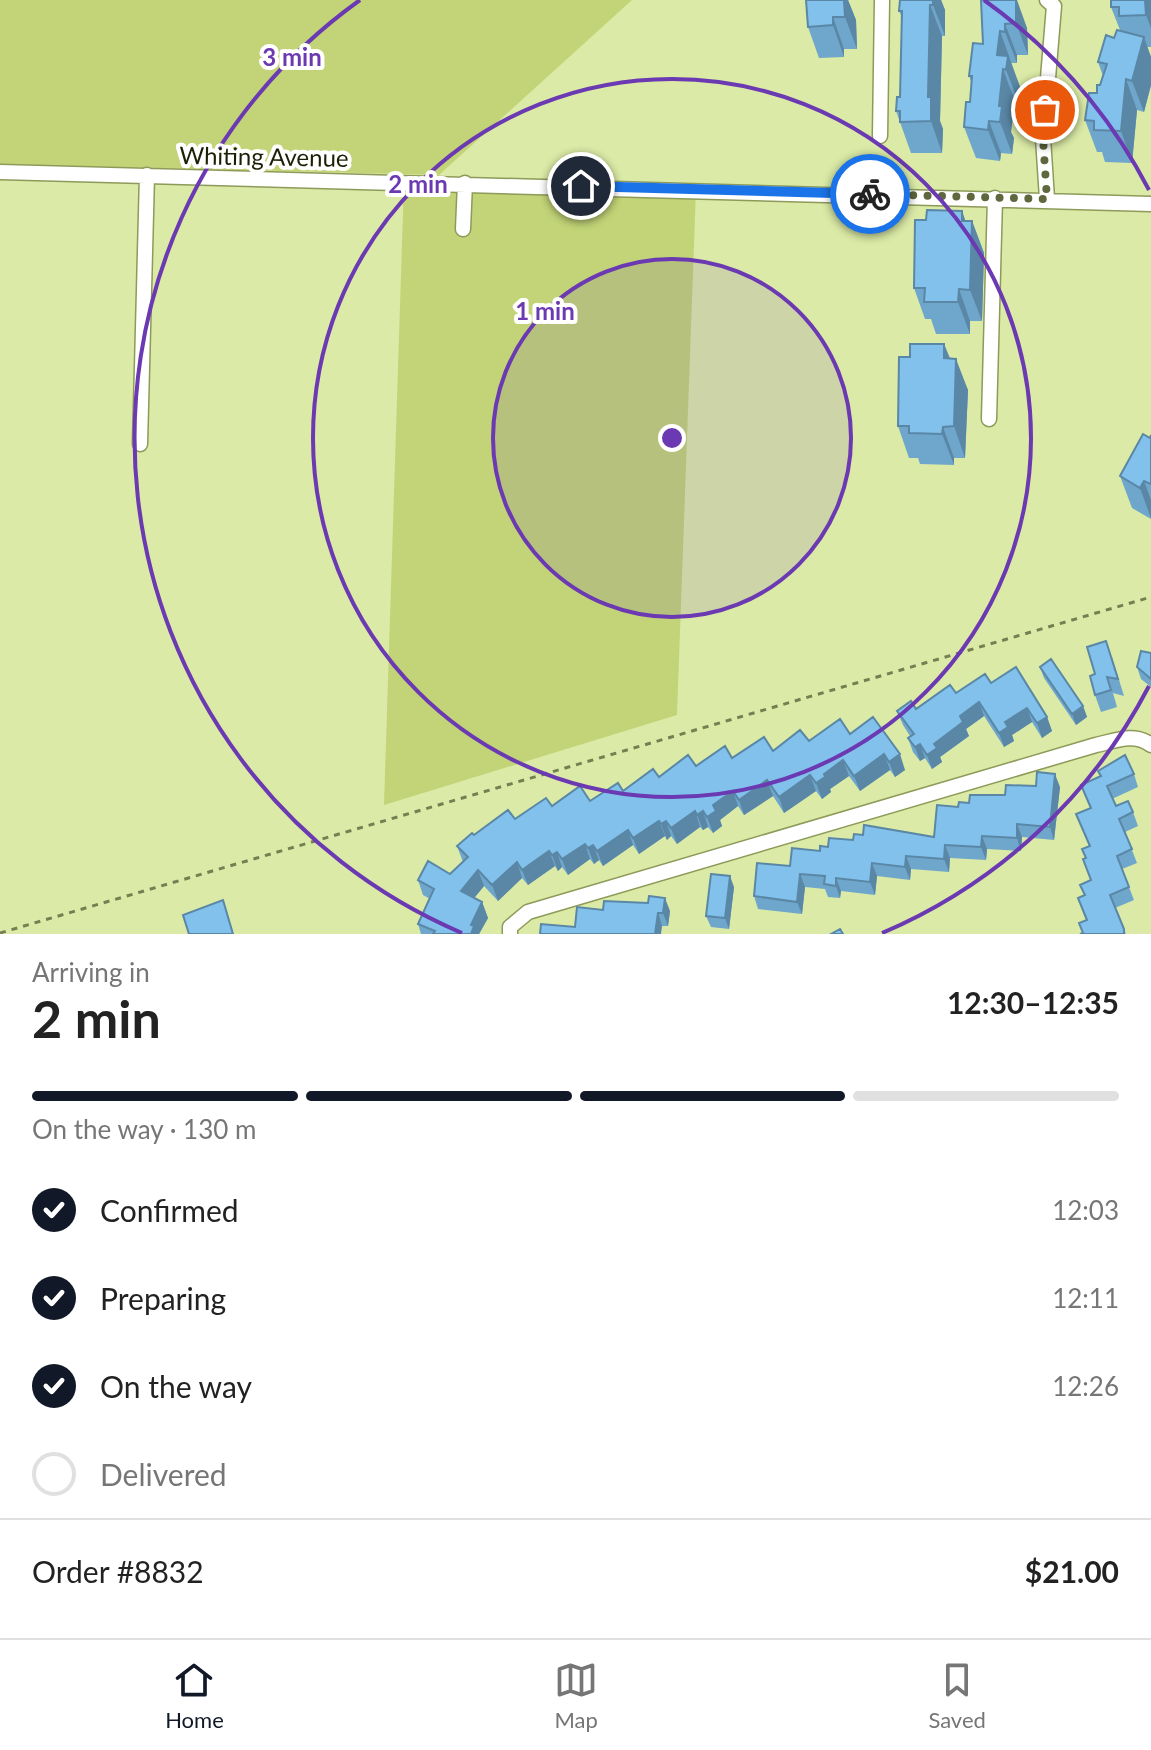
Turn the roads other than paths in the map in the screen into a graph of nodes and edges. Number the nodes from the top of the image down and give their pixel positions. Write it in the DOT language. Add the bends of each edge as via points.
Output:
graph roads {
  1 [pos="882,0"];
  2 [pos="1047,0"];
  3 [pos="880,136"];
  4 [pos="0,172"];
  5 [pos="147,175"];
  6 [pos="465,183"];
  7 [pos="995,198"];
  8 [pos="1047,199"];
  9 [pos="1151,204"];
  10 [pos="463,229"];
  11 [pos="989,419"];
  12 [pos="140,444"];
  13 [pos="1151,745"];
  14 [pos="510,934"];
  1 -- 3 [label="street"];
  2 -- 8 [label="street" via="1054,6 1043,138"];
  4 -- 5 [label="street, Whiting Avenue"];
  5 -- 6 [label="street, Whiting Avenue"];
  5 -- 12 [label="street"];
  6 -- 7 [label="street, Whiting Avenue"];
  6 -- 10 [label="street"];
  7 -- 8 [label="street, Whiting Avenue"];
  7 -- 11 [label="street"];
  8 -- 9 [label="street, Whiting Avenue"];
  13 -- 14 [label="street" via="1129,737 1096,745 528,912 510,927"];
}
